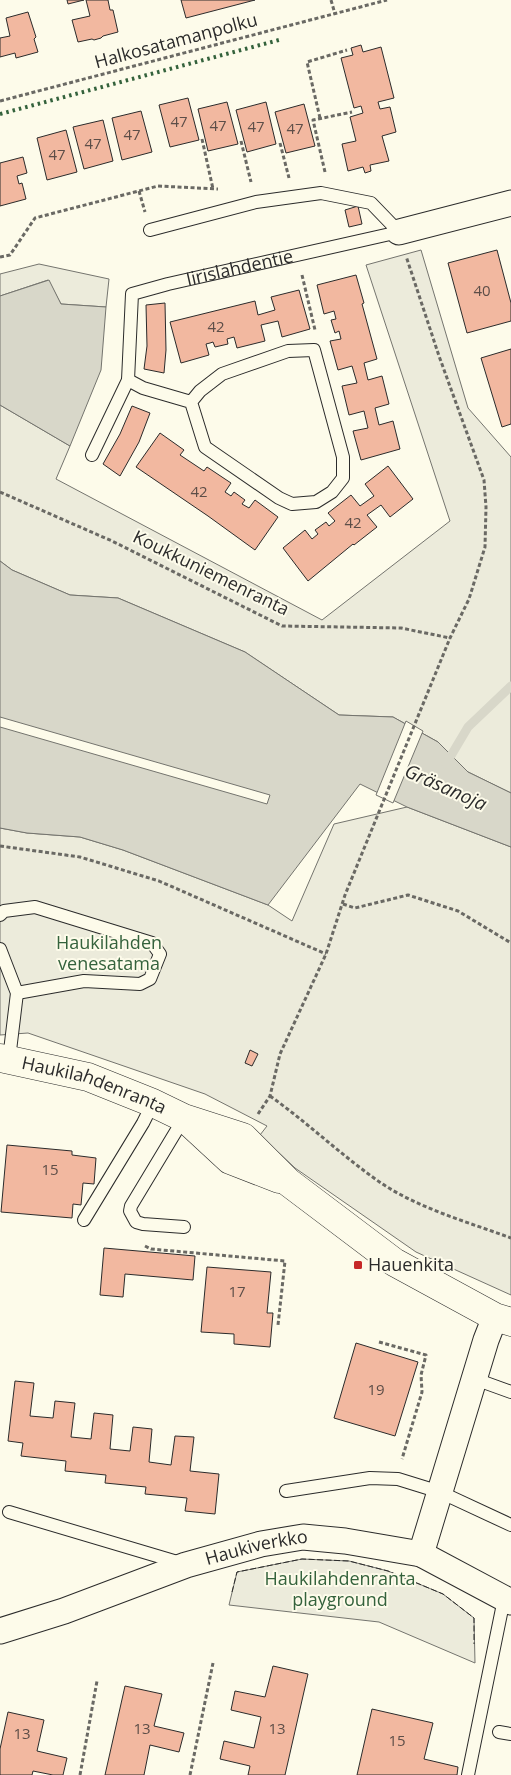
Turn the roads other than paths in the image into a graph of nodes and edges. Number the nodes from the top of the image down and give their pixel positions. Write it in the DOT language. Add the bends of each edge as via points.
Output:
graph roads {
  1 [pos="511,204"];
  2 [pos="150,230"];
  3 [pos="399,232"];
  4 [pos="128,380"];
  5 [pos="191,402"];
  6 [pos="92,455"];
  7 [pos="0,914"];
  8 [pos="0,950"];
  9 [pos="17,993"];
  10 [pos="5,1058"];
  11 [pos="153,1103"];
  12 [pos="184,1118"];
  13 [pos="84,1220"];
  14 [pos="184,1227"];
  15 [pos="503,1319"];
  16 [pos="475,1379"];
  17 [pos="511,1392"];
  18 [pos="286,1491"];
  19 [pos="440,1492"];
  20 [pos="9,1512"];
  21 [pos="511,1525"];
  22 [pos="421,1554"];
  23 [pos="186,1565"];
  24 [pos="508,1601"];
  25 [pos="0,1631"];
  26 [pos="468,1775"];
  1 -- 3 [label="street, Iirislahdentie"];
  2 -- 3 [label="lane" via="253,203 322,193 371,203"];
  3 -- 4 [label="lane, Iirislahdentie" via="132,294"];
  4 -- 5 [label="lane" via="143,388"];
  4 -- 6 [label="lane, Iirislahdentie"];
  5 -- 5 [label="lane" via="205,447 279,498 292,504 316,502 332,492 342,478 343,457 314,350 288,351 222,374"];
  7 -- 9 [label="lane" via="35,907 152,944 160,954 150,979 140,984 84,981"];
  8 -- 9 [label="lane"];
  9 -- 10 [label="lane"];
  10 -- 11 [label="street, Haukilahdenranta" via="88,1078"];
  11 -- 12 [label="street, Haukilahdenranta"];
  11 -- 13 [label="lane"];
  12 -- 14 [label="lane" via="130,1211 136,1222 142,1224"];
  12 -- 15 [label="street, Haukilahdenranta" via="230,1160 288,1182 394,1262"];
  15 -- 16 [label="street" via="486,1340"];
  16 -- 17 [label="lane"];
  16 -- 19 [label="street"];
  18 -- 19 [label="lane" via="370,1478 398,1479"];
  19 -- 21 [label="lane"];
  19 -- 22 [label="street"];
  20 -- 23 [label="lane"];
  22 -- 23 [label="street, Haukiverkko" via="345,1540 303,1537 261,1544"];
  22 -- 24 [label="street, Haukiverkko"];
  23 -- 25 [label="street, Haukiverkko" via="64,1611"];
  24 -- 26 [label="lane"];
}
